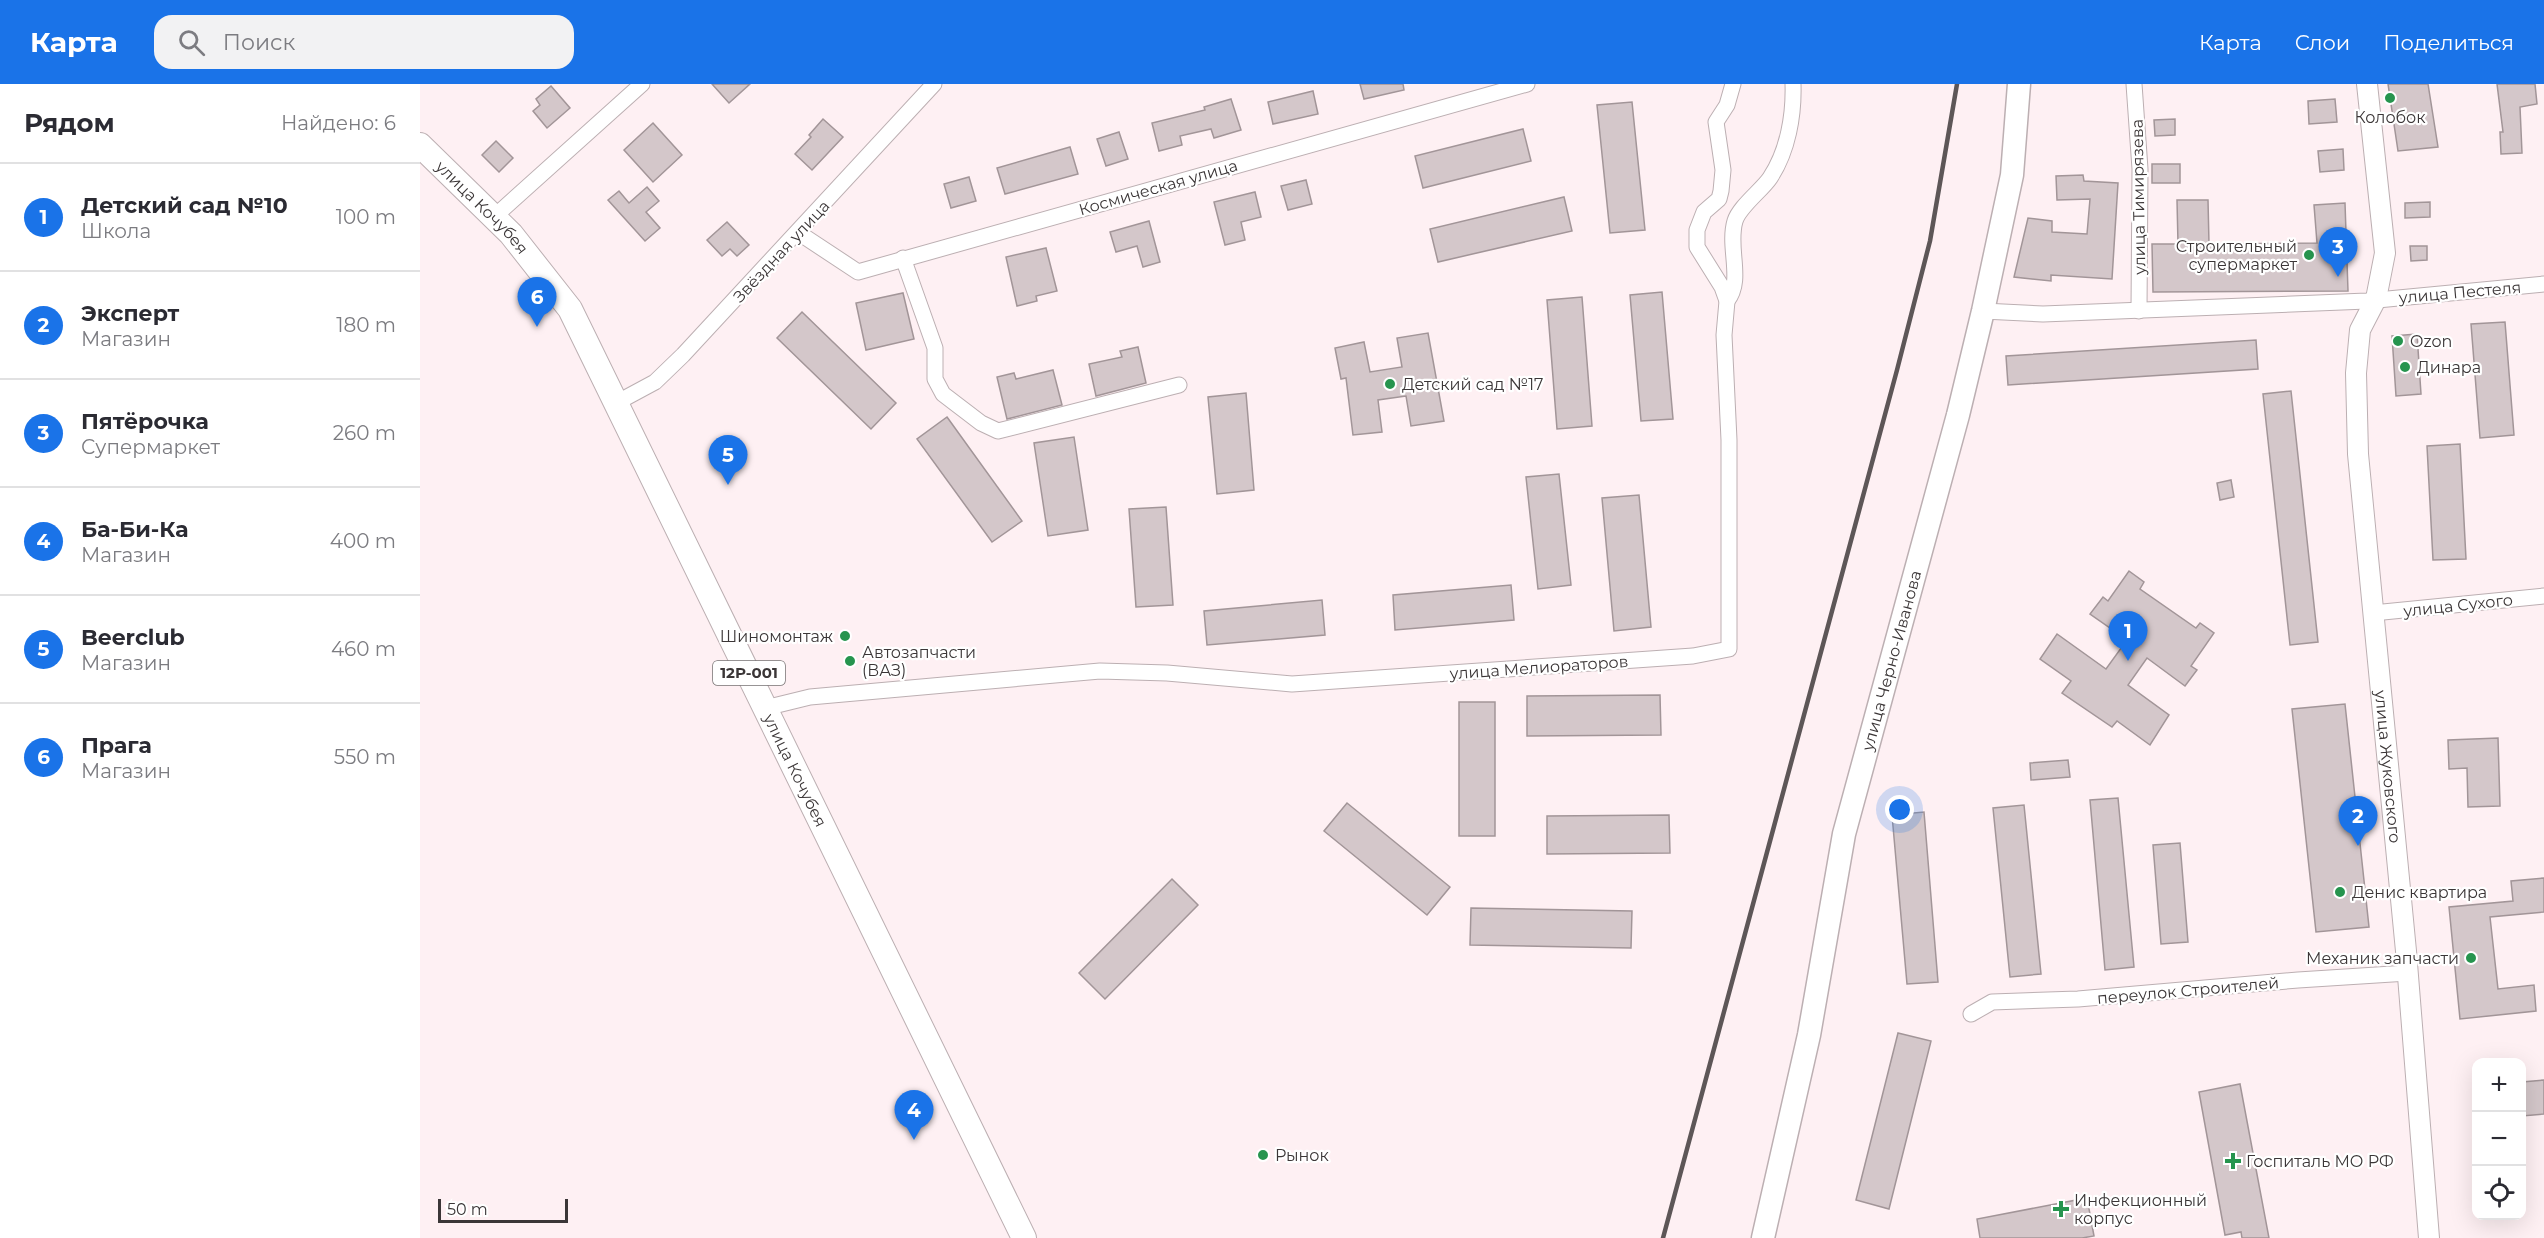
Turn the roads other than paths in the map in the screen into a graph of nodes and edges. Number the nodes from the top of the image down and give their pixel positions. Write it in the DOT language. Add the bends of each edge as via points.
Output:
graph roads {
  1 [pos="642,84"];
  2 [pos="934,84"];
  3 [pos="1527,84"];
  4 [pos="1733,84"];
  5 [pos="1793,84"];
  6 [pos="2019,84"];
  7 [pos="2134,84"];
  8 [pos="2367,84"];
  9 [pos="420,145"];
  10 [pos="494,218"];
  11 [pos="799,232"];
  12 [pos="903,258"];
  13 [pos="2544,285"];
  14 [pos="2376,299"];
  15 [pos="1727,301"];
  16 [pos="1983,311"];
  17 [pos="2139,311"];
  18 [pos="1179,385"];
  19 [pos="616,403"];
  20 [pos="2544,596"];
  21 [pos="2373,613"];
  22 [pos="765,708"];
  23 [pos="2408,973"];
  24 [pos="1971,1014"];
  25 [pos="1024,1238"];
  26 [pos="1763,1238"];
  27 [pos="2429,1238"];
  1 -- 10 [label="street"];
  2 -- 11 [label="street, Звёздная улица"];
  3 -- 12 [label="street, Космическая улица"];
  4 -- 15 [label="street" via="1727,105 1716,122 1723,170 1721,191 1719,199 1704,212 1697,230 1697,247"];
  5 -- 15 [label="street" via="1794,104 1786,145 1770,177 1735,219 1732,245 1736,280 1734,293"];
  6 -- 16 [label="main road, улица Черно-Иванова" via="2012,175"];
  7 -- 17 [label="street, улица Тимирязева" via="2140,169"];
  8 -- 14 [label="street, улица Жуковского" via="2385,253"];
  9 -- 10 [label="main road, улица Кочубея / 12Р-001"];
  10 -- 19 [label="main road, улица Кочубея / 12Р-001" via="570,309"];
  11 -- 12 [label="street, Космическая улица" via="858,272"];
  11 -- 19 [label="street, Звёздная улица" via="655,382"];
  12 -- 18 [label="street" via="935,348 935,380 943,394 989,427 998,431"];
  13 -- 14 [label="street, улица Пестеля"];
  14 -- 17 [label="street, улица Пестеля"];
  14 -- 21 [label="street, улица Жуковского" via="2360,330 2356,373 2358,454"];
  15 -- 22 [label="street, улица Мелиораторов" via="1724,335 1729,440 1729,649 1693,656 1292,684 1135,671 1079,672 810,697"];
  16 -- 17 [label="street, улица Пестеля"];
  16 -- 26 [label="main road, улица Черно-Иванова" via="1844,834 1809,1035"];
  19 -- 22 [label="main road, улица Кочубея / 12Р-001"];
  20 -- 21 [label="street, улица Сухого"];
  21 -- 23 [label="street, улица Жуковского"];
  22 -- 25 [label="main road, улица Кочубея / 12Р-001"];
  23 -- 24 [label="street, переулок Строителей" via="1992,1002"];
  23 -- 27 [label="street, улица Жуковского"];
}
